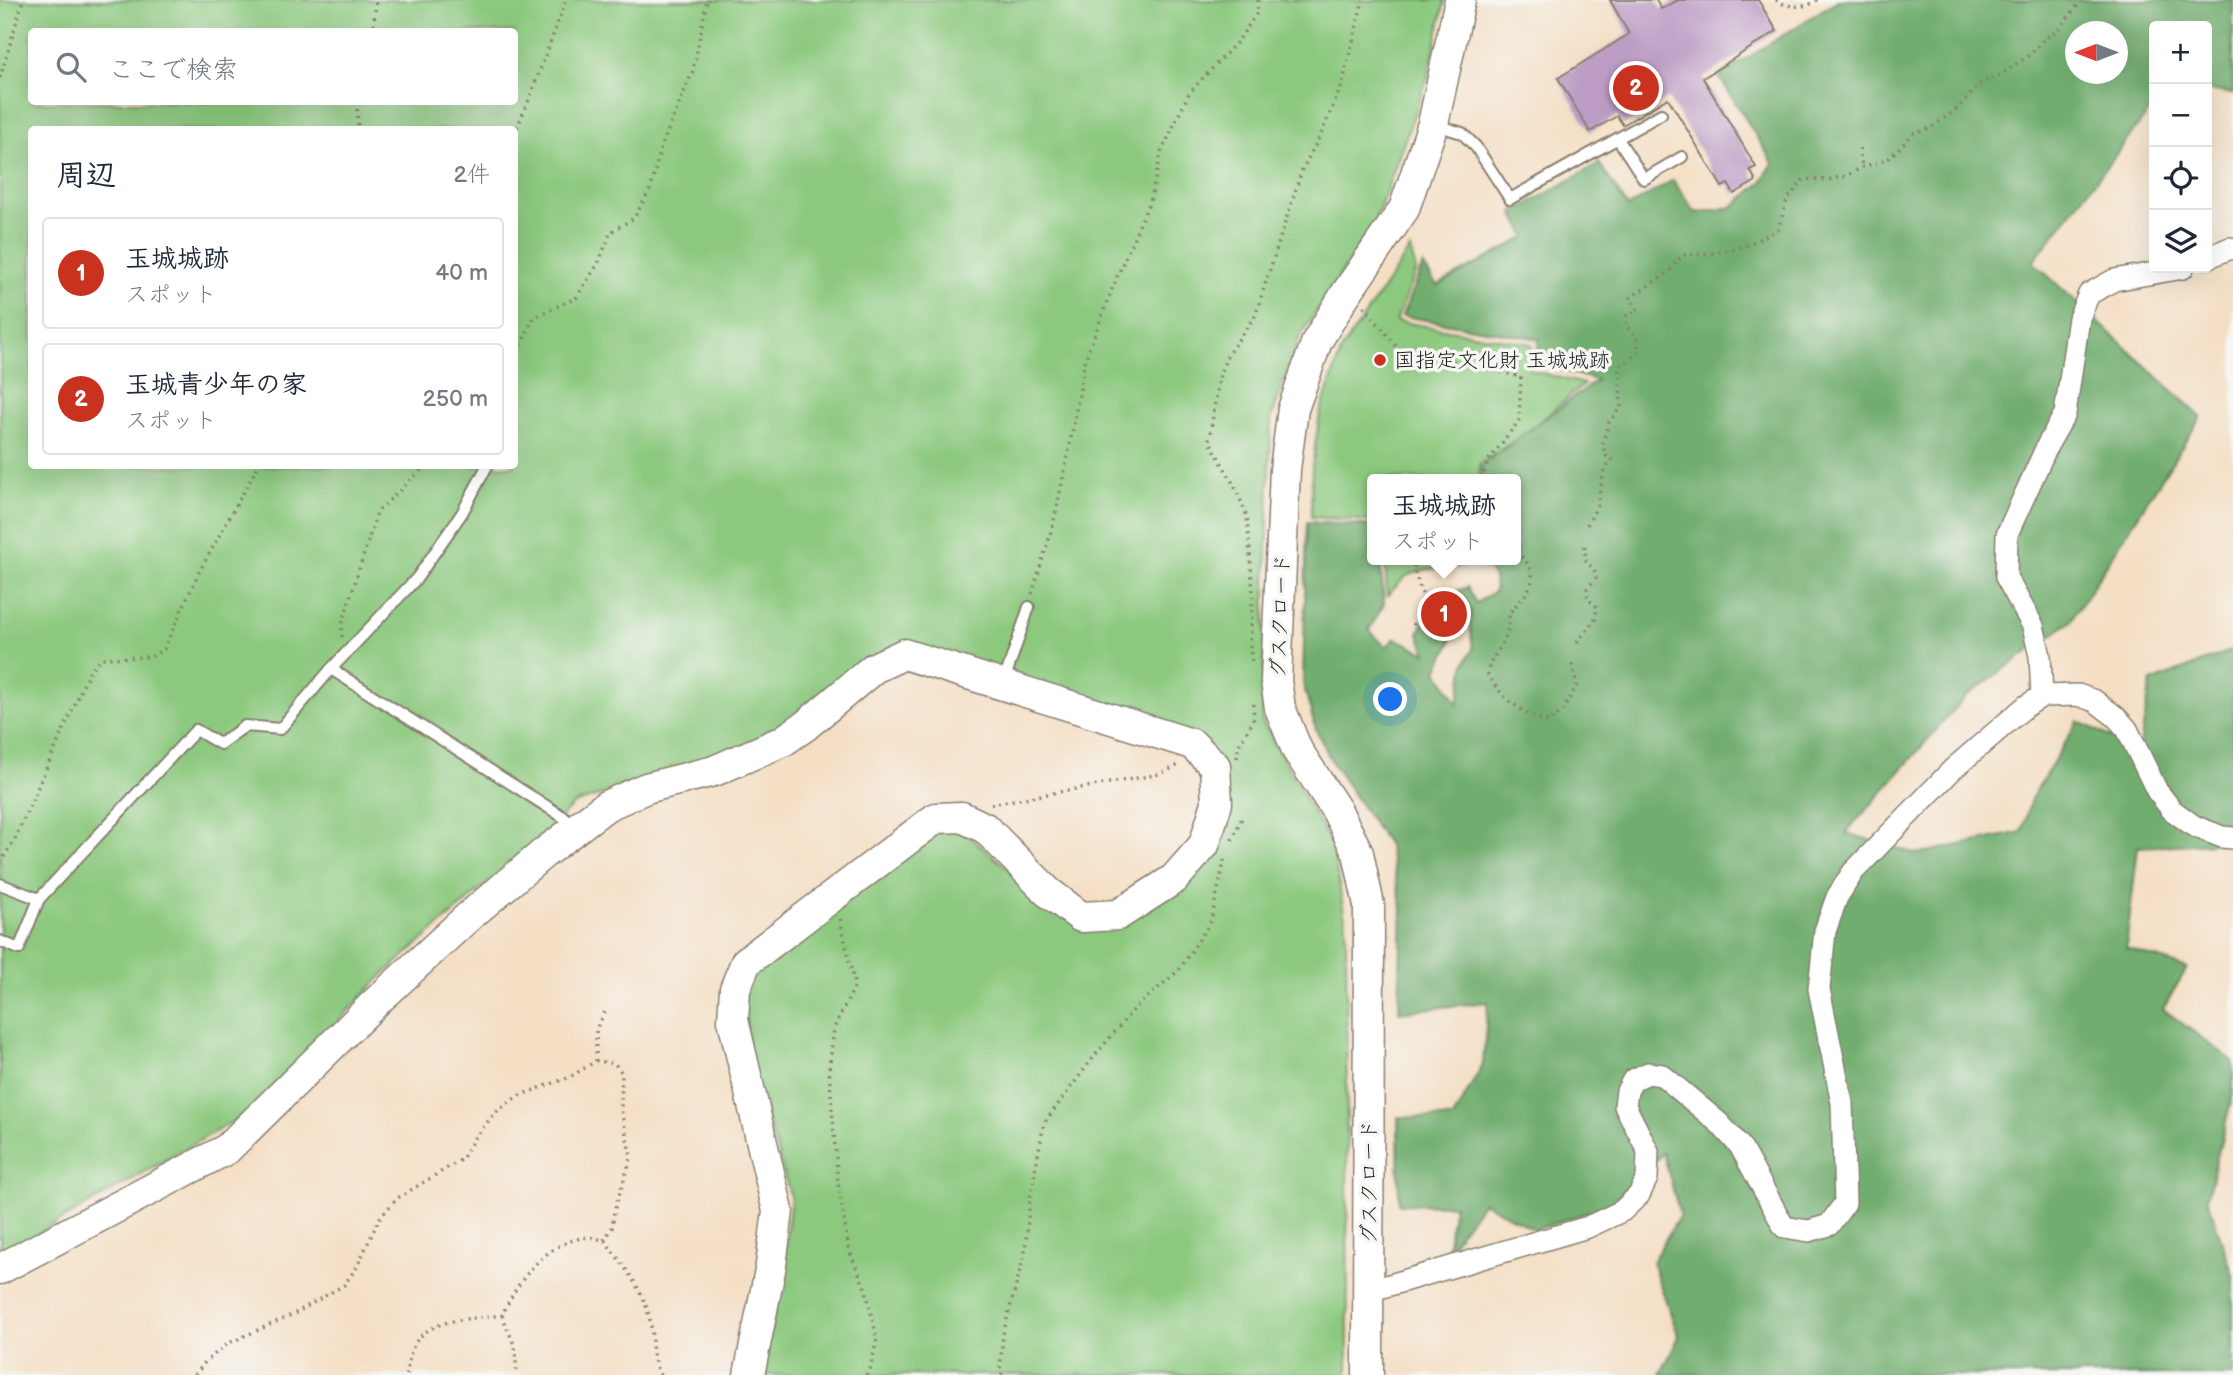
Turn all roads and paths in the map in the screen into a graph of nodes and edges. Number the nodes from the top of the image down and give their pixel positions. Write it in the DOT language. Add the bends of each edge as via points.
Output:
graph roads {
  1 [pos="23,0"];
  2 [pos="376,0"];
  3 [pos="566,0"];
  4 [pos="706,0"];
  5 [pos="1258,0"];
  6 [pos="1363,0"];
  7 [pos="1460,0"];
  8 [pos="1776,0"];
  9 [pos="1817,0"];
  10 [pos="2082,0"];
  11 [pos="373,28"];
  12 [pos="0,78"];
  13 [pos="357,105"];
  14 [pos="1661,114"];
  15 [pos="1433,124"];
  16 [pos="358,126"];
  17 [pos="518,126"];
  18 [pos="1618,139"];
  19 [pos="1860,148"];
  20 [pos="1682,157"];
  21 [pos="1863,167"];
  22 [pos="2233,249"];
  23 [pos="2212,256"];
  24 [pos="2154,273"];
  25 [pos="1345,295"];
  26 [pos="518,351"];
  27 [pos="256,469"];
  28 [pos="422,469"];
  29 [pos="485,469"];
  30 [pos="1484,474"];
  31 [pos="1587,525"];
  32 [pos="1584,541"];
  33 [pos="1521,556"];
  34 [pos="1414,565"];
  35 [pos="1423,596"];
  36 [pos="1029,607"];
  37 [pos="1413,625"];
  38 [pos="1459,634"];
  39 [pos="1577,642"];
  40 [pos="341,658"];
  41 [pos="1572,664"];
  42 [pos="331,669"];
  43 [pos="1254,673"];
  44 [pos="1003,684"];
  45 [pos="2042,696"];
  46 [pos="1254,697"];
  47 [pos="1209,765"];
  48 [pos="1238,810"];
  49 [pos="962,817"];
  50 [pos="579,827"];
  51 [pos="2233,838"];
  52 [pos="0,863"];
  53 [pos="0,884"];
  54 [pos="836,893"];
  55 [pos="39,899"];
  56 [pos="0,941"];
  57 [pos="606,1010"];
  58 [pos="596,1061"];
  59 [pos="604,1240"];
  60 [pos="0,1269"];
  61 [pos="1369,1291"];
  62 [pos="502,1315"];
  63 [pos="195,1375"];
  64 [pos="407,1375"];
  65 [pos="517,1375"];
  66 [pos="660,1375"];
  67 [pos="749,1375"];
  68 [pos="866,1375"];
  69 [pos="1002,1375"];
  70 [pos="1368,1375"];
  1 -- 12 [label="path"];
  2 -- 11 [label="path"];
  3 -- 17 [label="path"];
  4 -- 26 [label="path" via="693,71 661,147 651,188 634,218 611,232 598,264 576,298 534,317"];
  5 -- 36 [label="path" via="1257,13 1238,41 1189,93 1161,153 1151,198 1085,360 1053,526"];
  6 -- 43 [label="path" via="1342,85 1302,170 1255,316 1220,374 1209,440 1247,516"];
  7 -- 15 [label="street, グスクロード"];
  8 -- 9 [label="path" via="1784,6 1810,6"];
  10 -- 21 [label="path" via="2031,54 1980,84 1931,128 1914,133 1889,158"];
  13 -- 16 [label="path"];
  14 -- 18 [label="lane"];
  15 -- 18 [label="lane" via="1461,133 1476,147 1510,199"];
  15 -- 25 [label="street, グスクロード" via="1404,209"];
  18 -- 20 [label="lane" via="1644,180"];
  19 -- 21 [label="path"];
  21 -- 31 [label="path" via="1828,180 1804,179 1787,200 1778,229 1751,245 1714,254 1682,255 1669,272 1630,298 1639,310 1627,315 1626,326 1637,337 1639,352 1619,366 1621,407 1609,422 1603,442 1605,454 1612,460 1604,470 1597,506"];
  22 -- 23 [label="street"];
  24 -- 45 [label="street" via="2114,280 2089,294 2079,318 2065,414 2007,534 2006,577 2033,626"];
  25 -- 30 [label="path" via="1363,304 1401,352 1521,377 1519,421 1488,461"];
  25 -- 61 [label="street, グスクロード" via="1317,341 1293,408 1285,469 1276,681 1280,708 1297,750 1358,853 1369,905"];
  27 -- 52 [label="path" via="199,572 164,649 151,657 101,659 89,672"];
  28 -- 40 [label="path" via="377,512 342,624"];
  29 -- 40 [label="lane" via="462,513 417,578"];
  32 -- 39 [label="path" via="1586,562 1596,578 1587,589 1588,599 1597,607 1595,620"];
  33 -- 41 [label="path" via="1533,574 1533,586 1509,613 1506,640 1487,673 1530,717 1549,722 1563,710 1577,685"];
  34 -- 35 [label="path"];
  35 -- 37 [label="path" via="1422,610"];
  35 -- 38 [label="path" via="1451,590 1455,609 1466,614"];
  36 -- 44 [label="lane"];
  40 -- 42 [label="lane"];
  42 -- 50 [label="lane"];
  42 -- 55 [label="lane" via="280,729 244,726 220,744 196,730"];
  44 -- 47 [label="street" via="1192,744"];
  44 -- 50 [label="street" via="904,654 874,668 783,741 713,771 646,789 606,806"];
  45 -- 51 [label="street" via="2078,695 2095,701 2127,729 2157,791 2172,810 2194,826"];
  45 -- 61 [label="street" via="1953,769 1853,872 1836,897 1825,931 1819,989 1842,1103 1845,1203 1829,1225 1809,1231 1784,1227 1740,1146 1662,1075 1648,1073 1633,1080 1625,1106 1648,1151 1647,1178 1639,1195 1622,1211 1588,1227"];
  46 -- 47 [label="path" via="1252,721 1239,745 1235,771"];
  47 -- 49 [label="path" via="967,808"];
  47 -- 49 [label="street" via="1217,803 1205,845 1174,879 1118,915 1081,918 985,828"];
  48 -- 69 [label="path" via="1241,820 1225,858 1211,921 1179,970 1135,1008 1044,1124 1025,1252 1003,1334"];
  49 -- 54 [label="street" via="936,818"];
  50 -- 60 [label="street" via="467,918 227,1149"];
  53 -- 55 [label="lane"];
  54 -- 67 [label="street" via="746,962 735,989 733,1020 778,1211"];
  54 -- 68 [label="path" via="855,986 834,1028 829,1070 838,1183 849,1250 866,1290 877,1339"];
  55 -- 56 [label="lane" via="19,949"];
  57 -- 58 [label="path" via="596,1028"];
  58 -- 59 [label="path" via="614,1063 622,1073 621,1109 631,1158 612,1228"];
  58 -- 63 [label="path" via="570,1077 518,1096 496,1112 462,1159 396,1199 379,1219 344,1285 229,1343"];
  59 -- 62 [label="path" via="584,1237 554,1248 514,1290"];
  59 -- 66 [label="path" via="636,1285 650,1317 651,1347"];
  61 -- 70 [label="street, グスクロード"];
  62 -- 64 [label="path" via="443,1323 419,1338 409,1357"];
  62 -- 65 [label="path" via="515,1347"];
}
